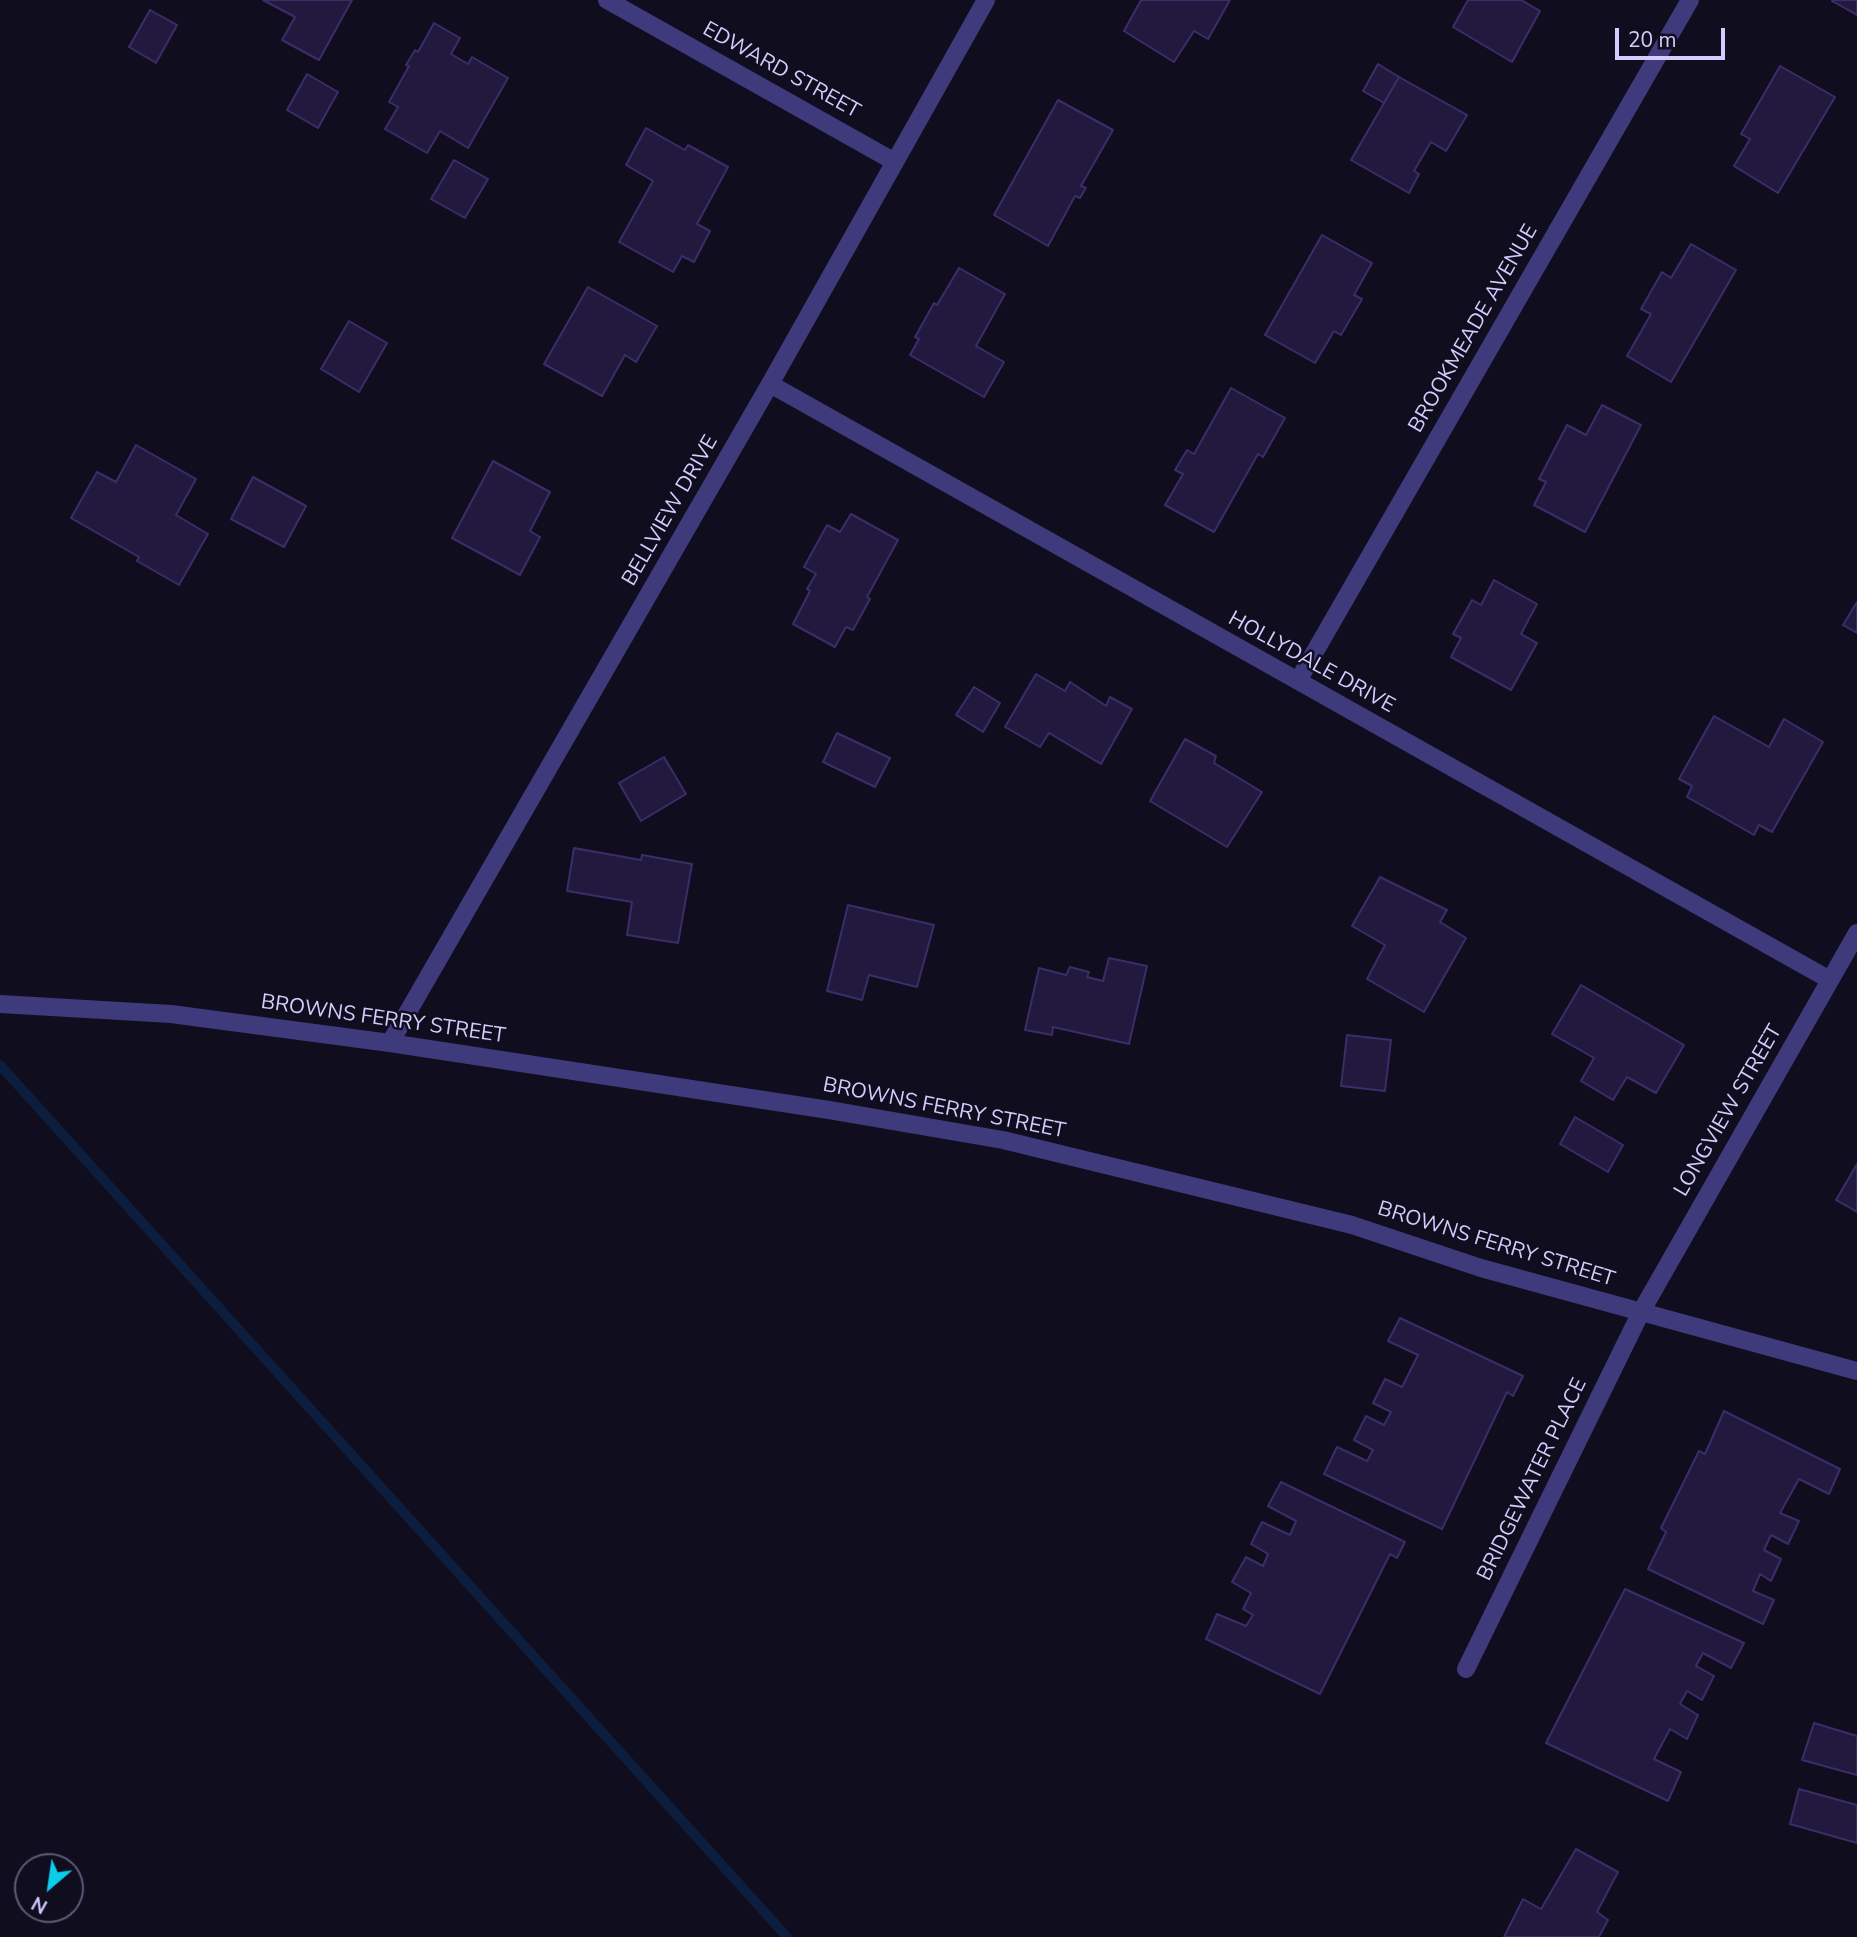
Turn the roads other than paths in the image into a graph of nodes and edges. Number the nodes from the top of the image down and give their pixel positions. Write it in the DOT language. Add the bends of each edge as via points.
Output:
graph roads {
  1 [pos="607,0"];
  2 [pos="986,0"];
  3 [pos="1690,0"];
  4 [pos="895,162"];
  5 [pos="771,384"];
  6 [pos="1298,681"];
  7 [pos="1857,933"];
  8 [pos="1830,980"];
  9 [pos="0,1004"];
  10 [pos="390,1043"];
  11 [pos="1641,1312"];
  12 [pos="1857,1371"];
  13 [pos="1466,1669"];
  1 -- 4 [label="street, EDWARD STREET"];
  2 -- 4 [label="street, BELLVIEW DRIVE"];
  3 -- 6 [label="street, BROOKMEADE AVENUE"];
  4 -- 5 [label="street, BELLVIEW DRIVE"];
  5 -- 6 [label="street, HOLLYDALE DRIVE"];
  5 -- 10 [label="street, BELLVIEW DRIVE"];
  6 -- 8 [label="street, HOLLYDALE DRIVE"];
  7 -- 8 [label="street, LONGVIEW STREET"];
  8 -- 11 [label="street, LONGVIEW STREET"];
  9 -- 10 [label="street, BROWNS FERRY STREET" via="171,1014"];
  10 -- 11 [label="street, BROWNS FERRY STREET" via="1003,1140 1352,1225 1481,1268"];
  11 -- 12 [label="street, BROWNS FERRY STREET"];
  11 -- 13 [label="street, BRIDGEWATER PLACE"];
}
